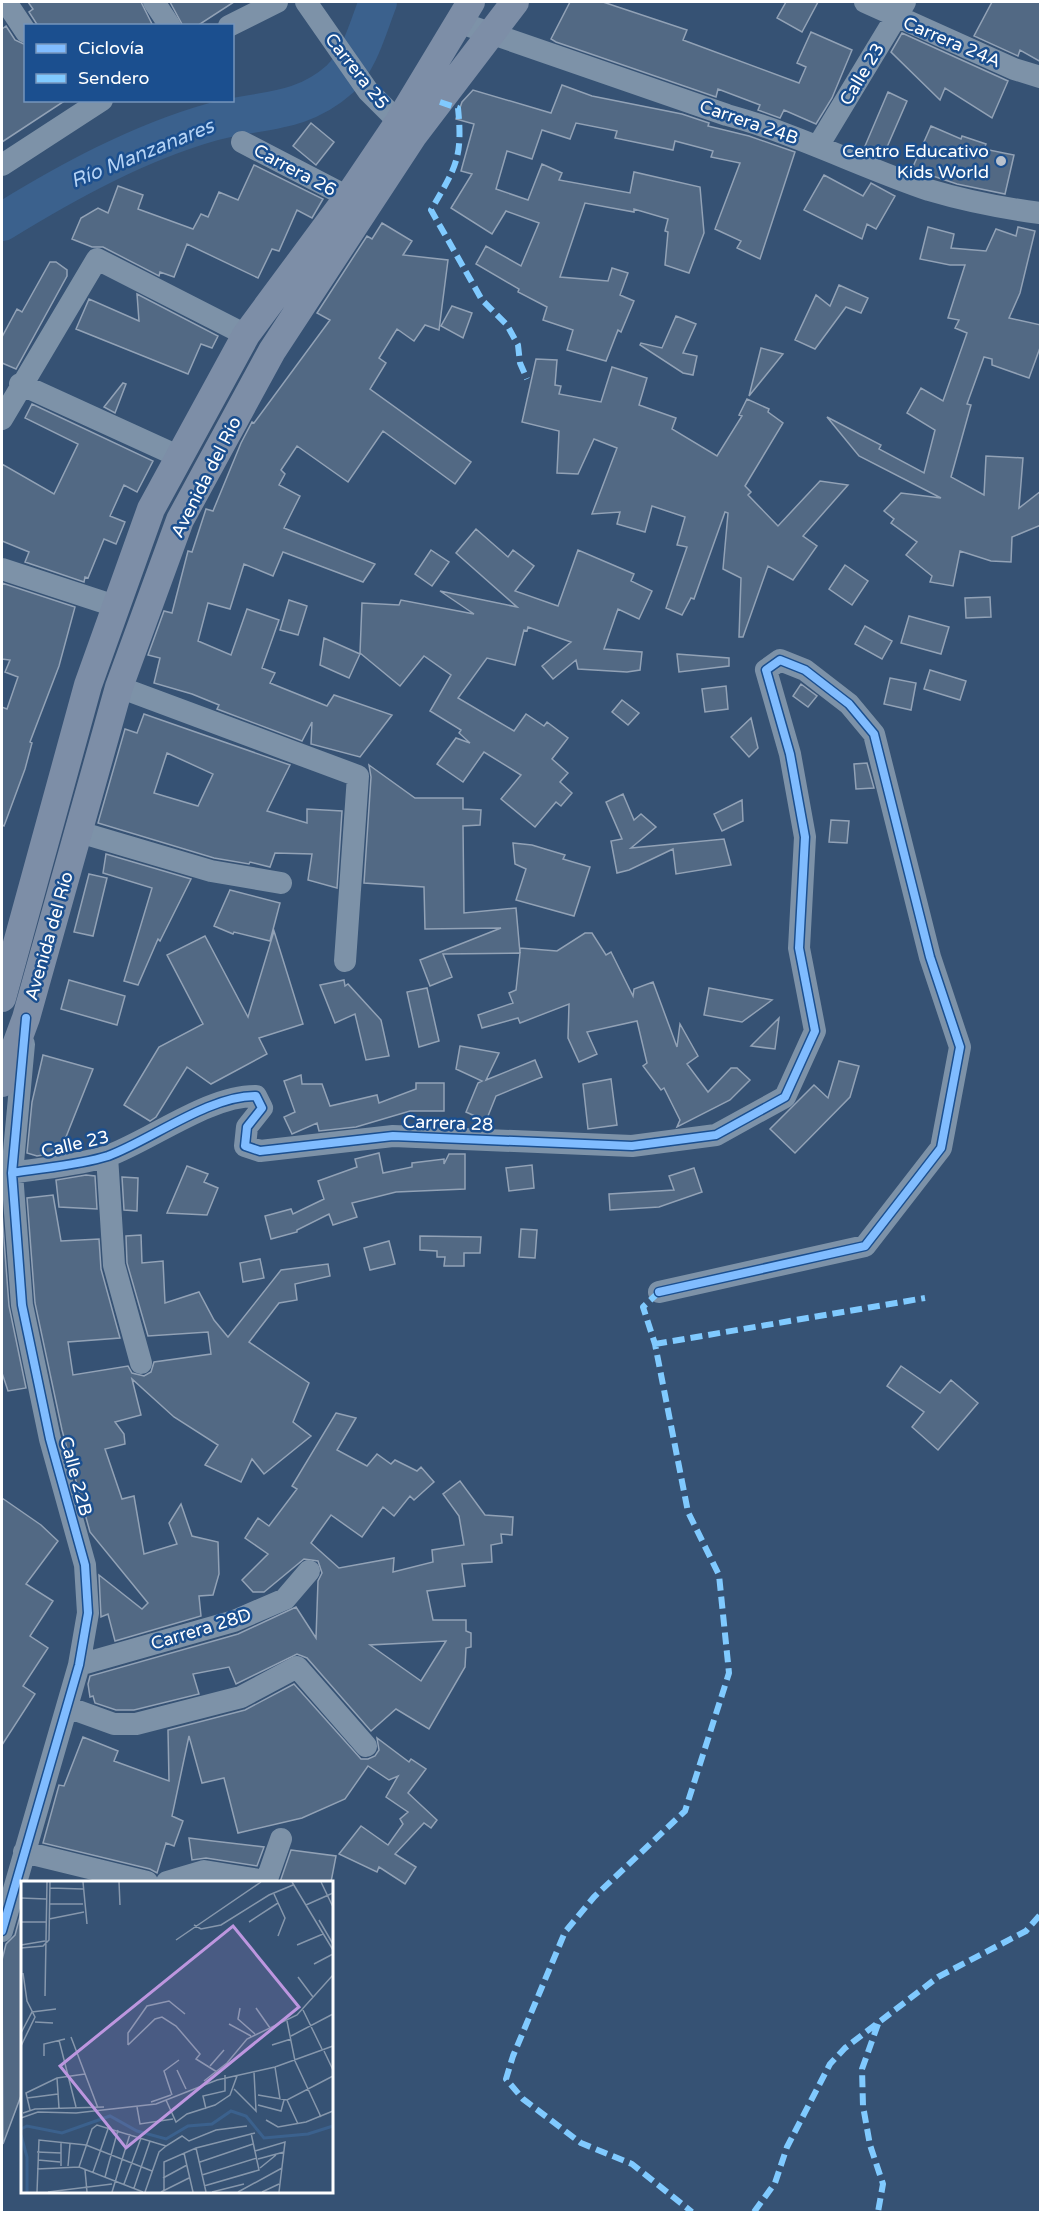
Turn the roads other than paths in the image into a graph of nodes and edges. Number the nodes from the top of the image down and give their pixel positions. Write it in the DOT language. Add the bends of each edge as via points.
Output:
graph roads {
  1 [pos="6,2"];
  2 [pos="154,2"];
  3 [pos="276,2"];
  4 [pos="306,2"];
  5 [pos="515,2"];
  6 [pos="865,2"];
  7 [pos="900,10"];
  8 [pos="465,12"];
  9 [pos="170,24"];
  10 [pos="233,24"];
  11 [pos="24,29"];
  12 [pos="489,34"];
  13 [pos="1041,77"];
  14 [pos="95,102"];
  15 [pos="74,108"];
  16 [pos="406,129"];
  17 [pos="242,142"];
  18 [pos="818,146"];
  19 [pos="2,165"];
  20 [pos="348,197"];
  21 [pos="1041,213"];
  22 [pos="246,335"];
  23 [pos="20,384"];
  24 [pos="2,419"];
  25 [pos="180,457"];
  26 [pos="2,569"];
  27 [pos="115,606"];
  28 [pos="119,687"];
  29 [pos="76,839"];
  30 [pos="46,841"];
  31 [pos="281,883"];
  32 [pos="19,941"];
  33 [pos="46,947"];
  34 [pos="345,961"];
  35 [pos="2,998"];
  36 [pos="26,1018"];
  37 [pos="2,1083"];
  38 [pos="173,1122"];
  39 [pos="107,1156"];
  40 [pos="12,1173"];
  41 [pos="658,1292"];
  42 [pos="141,1363"];
  43 [pos="309,1571"];
  44 [pos="79,1665"];
  45 [pos="67,1707"];
  46 [pos="366,1746"];
  47 [pos="281,1839"];
  48 [pos="24,1852"];
  49 [pos="143,1881"];
  50 [pos="170,1881"];
  51 [pos="260,1881"];
  52 [pos="266,1881"];
  53 [pos="2,1931"];
  1 -- 11 [label="street"];
  2 -- 9 [label="street"];
  3 -- 10 [label="street"];
  4 -- 16 [label="street, Carrera 25" via="369,91"];
  5 -- 12 [label="main road, Avenida del Río"];
  6 -- 7 [label="street, Carrera 24A"];
  7 -- 13 [label="street, Carrera 24A" via="1014,69"];
  7 -- 18 [label="street, Calle 23"];
  8 -- 12 [label="street, Carrera 24B"];
  8 -- 16 [label="main road, Avenida del Río"];
  12 -- 16 [label="main road, Avenida del Río"];
  12 -- 18 [label="street, Carrera 24B"];
  14 -- 15 [label="street"];
  15 -- 19 [label="street"];
  16 -- 20 [label="main road, Avenida del Río"];
  16 -- 28 [label="main road, Avenida del Río" via="272,351 180,520"];
  17 -- 20 [label="street, Carrera 26"];
  18 -- 21 [label="street, Carrera 24B" via="928,189 980,204"];
  20 -- 22 [label="main road, Avenida del Río"];
  22 -- 23 [label="street" via="97,259"];
  22 -- 25 [label="main road, Avenida del Río"];
  23 -- 24 [label="street"];
  23 -- 25 [label="street"];
  25 -- 27 [label="main road, Avenida del Río" via="151,509"];
  26 -- 27 [label="street"];
  27 -- 30 [label="main road, Avenida del Río" via="88,686"];
  28 -- 29 [label="main road, Avenida del Río"];
  28 -- 34 [label="street" via="358,777"];
  29 -- 30 [label="main road"];
  29 -- 31 [label="street"];
  29 -- 33 [label="main road, Avenida del Río"];
  30 -- 32 [label="main road, Avenida del Río"];
  32 -- 33 [label="main road"];
  32 -- 35 [label="main road, Avenida del Río"];
  33 -- 36 [label="main road, Avenida del Río"];
  36 -- 37 [label="main road, Avenida del Río"];
  36 -- 40 [label="street, Calle 22B"];
  38 -- 39 [label="street, Calle 23"];
  38 -- 41 [label="street, Carrera 28" via="243,1095 256,1096 262,1108 247,1127 245,1146 260,1151 393,1136 632,1146 716,1136 785,1097 815,1031 799,948 805,837 790,754 766,670 780,660 805,670 849,704 874,734 930,957 960,1047 941,1148 865,1246"];
  39 -- 40 [label="street, Calle 23"];
  39 -- 42 [label="street" via="114,1265"];
  40 -- 44 [label="street, Calle 22B" via="22,1305 50,1439 85,1565 88,1613"];
  43 -- 44 [label="street, Carrera 28D" via="285,1599 244,1617"];
  44 -- 45 [label="street, Calle 22B"];
  45 -- 46 [label="street" via="114,1724 136,1724 241,1697 297,1667"];
  45 -- 48 [label="street, Calle 22B"];
  47 -- 52 [label="street"];
  48 -- 49 [label="street"];
  48 -- 53 [label="street, Calle 22B"];
  50 -- 51 [label="street" via="204,1871"];
}
